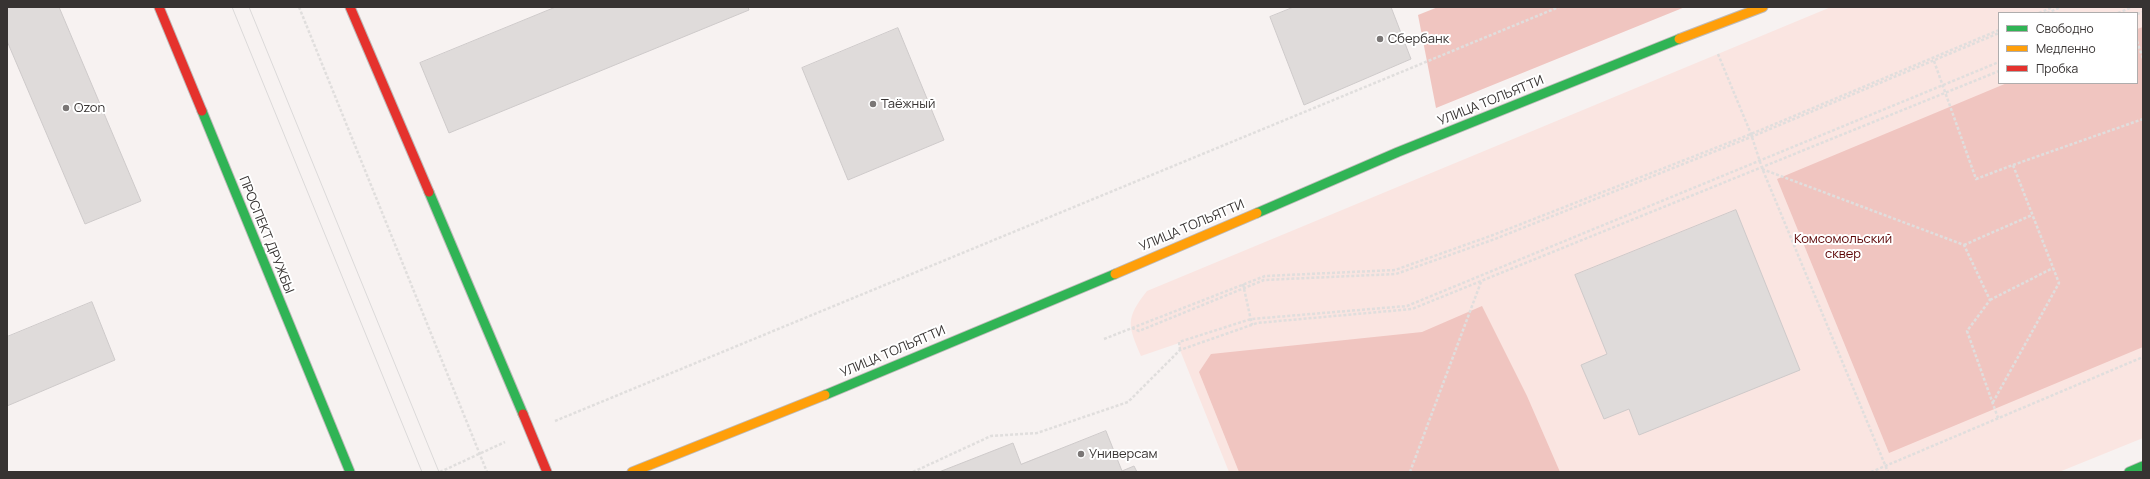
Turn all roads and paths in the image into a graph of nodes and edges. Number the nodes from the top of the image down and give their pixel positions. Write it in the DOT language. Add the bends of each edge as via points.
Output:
graph roads {
  1 [pos="159,7"];
  2 [pos="299,7"];
  3 [pos="350,7"];
  4 [pos="1559,7"];
  5 [pos="1763,7"];
  6 [pos="2053,7"];
  7 [pos="2061,7"];
  8 [pos="2132,7"];
  9 [pos="2040,12"];
  10 [pos="2049,12"];
  11 [pos="2120,12"];
  12 [pos="1708,28"];
  13 [pos="1998,30"];
  14 [pos="1998,33"];
  15 [pos="2138,45"];
  16 [pos="1933,59"];
  17 [pos="2143,59"];
  18 [pos="1998,62"];
  19 [pos="1998,70"];
  20 [pos="1943,85"];
  21 [pos="1946,92"];
  22 [pos="2143,119"];
  23 [pos="1751,135"];
  24 [pos="1759,161"];
  25 [pos="2013,165"];
  26 [pos="1762,168"];
  27 [pos="2032,215"];
  28 [pos="1964,245"];
  29 [pos="2053,268"];
  30 [pos="1481,281"];
  31 [pos="1243,284"];
  32 [pos="1244,289"];
  33 [pos="1990,300"];
  34 [pos="1251,319"];
  35 [pos="1252,325"];
  36 [pos="1131,327"];
  37 [pos="1104,340"];
  38 [pos="1180,350"];
  39 [pos="2143,357"];
  40 [pos="1992,404"];
  41 [pos="1998,418"];
  42 [pos="530,431"];
  43 [pos="480,452"];
  44 [pos="1886,466"];
  45 [pos="2143,466"];
  46 [pos="350,472"];
  47 [pos="440,472"];
  48 [pos="487,472"];
  49 [pos="547,472"];
  50 [pos="632,472"];
  51 [pos="913,472"];
  52 [pos="1410,472"];
  53 [pos="1871,472"];
  54 [pos="1888,472"];
  55 [pos="2129,472"];
  1 -- 46 [label="street, ПРОСПЕКТ ДРУЖБЫ"];
  2 -- 43 [label="path"];
  3 -- 42 [label="street"];
  4 -- 42 [label="path"];
  5 -- 12 [label="street, УЛИЦА ТОЛЬЯТТИ"];
  6 -- 9 [label="path"];
  7 -- 10 [label="path"];
  8 -- 11 [label="path"];
  12 -- 23 [label="path"];
  12 -- 50 [label="street, УЛИЦА ТОЛЬЯТТИ" via="1398,152 1083,288"];
  13 -- 16 [label="path"];
  14 -- 16 [label="path"];
  15 -- 17 [label="path"];
  16 -- 20 [label="path"];
  16 -- 23 [label="path"];
  18 -- 20 [label="path"];
  19 -- 21 [label="path"];
  20 -- 21 [label="path"];
  20 -- 24 [label="path"];
  21 -- 25 [label="path" via="1976,179"];
  21 -- 26 [label="path"];
  22 -- 25 [label="path"];
  23 -- 24 [label="path"];
  23 -- 31 [label="path" via="1493,236 1395,270 1265,276"];
  23 -- 32 [label="path" via="1495,239 1396,274 1264,280"];
  24 -- 26 [label="path"];
  24 -- 34 [label="path" via="1407,306"];
  25 -- 27 [label="path"];
  26 -- 28 [label="path"];
  26 -- 30 [label="path"];
  26 -- 44 [label="path"];
  27 -- 28 [label="path"];
  27 -- 29 [label="path"];
  28 -- 33 [label="path"];
  29 -- 33 [label="path"];
  29 -- 40 [label="path" via="2059,283"];
  30 -- 35 [label="path" via="1412,309"];
  30 -- 52 [label="path"];
  31 -- 32 [label="path"];
  31 -- 36 [label="path"];
  32 -- 34 [label="path"];
  32 -- 36 [label="path" via="1139,331"];
  33 -- 40 [label="path" via="1967,331"];
  34 -- 35 [label="path"];
  34 -- 38 [label="path" via="1179,342"];
  35 -- 38 [label="path"];
  36 -- 37 [label="path"];
  38 -- 51 [label="path" via="1128,402 1037,432 991,436"];
  39 -- 41 [label="path"];
  40 -- 41 [label="path"];
  41 -- 44 [label="path"];
  42 -- 43 [label="path"];
  42 -- 49 [label="street"];
  43 -- 47 [label="path"];
  43 -- 48 [label="path"];
  44 -- 53 [label="path"];
  44 -- 54 [label="path"];
  45 -- 55 [label="street"];
}
